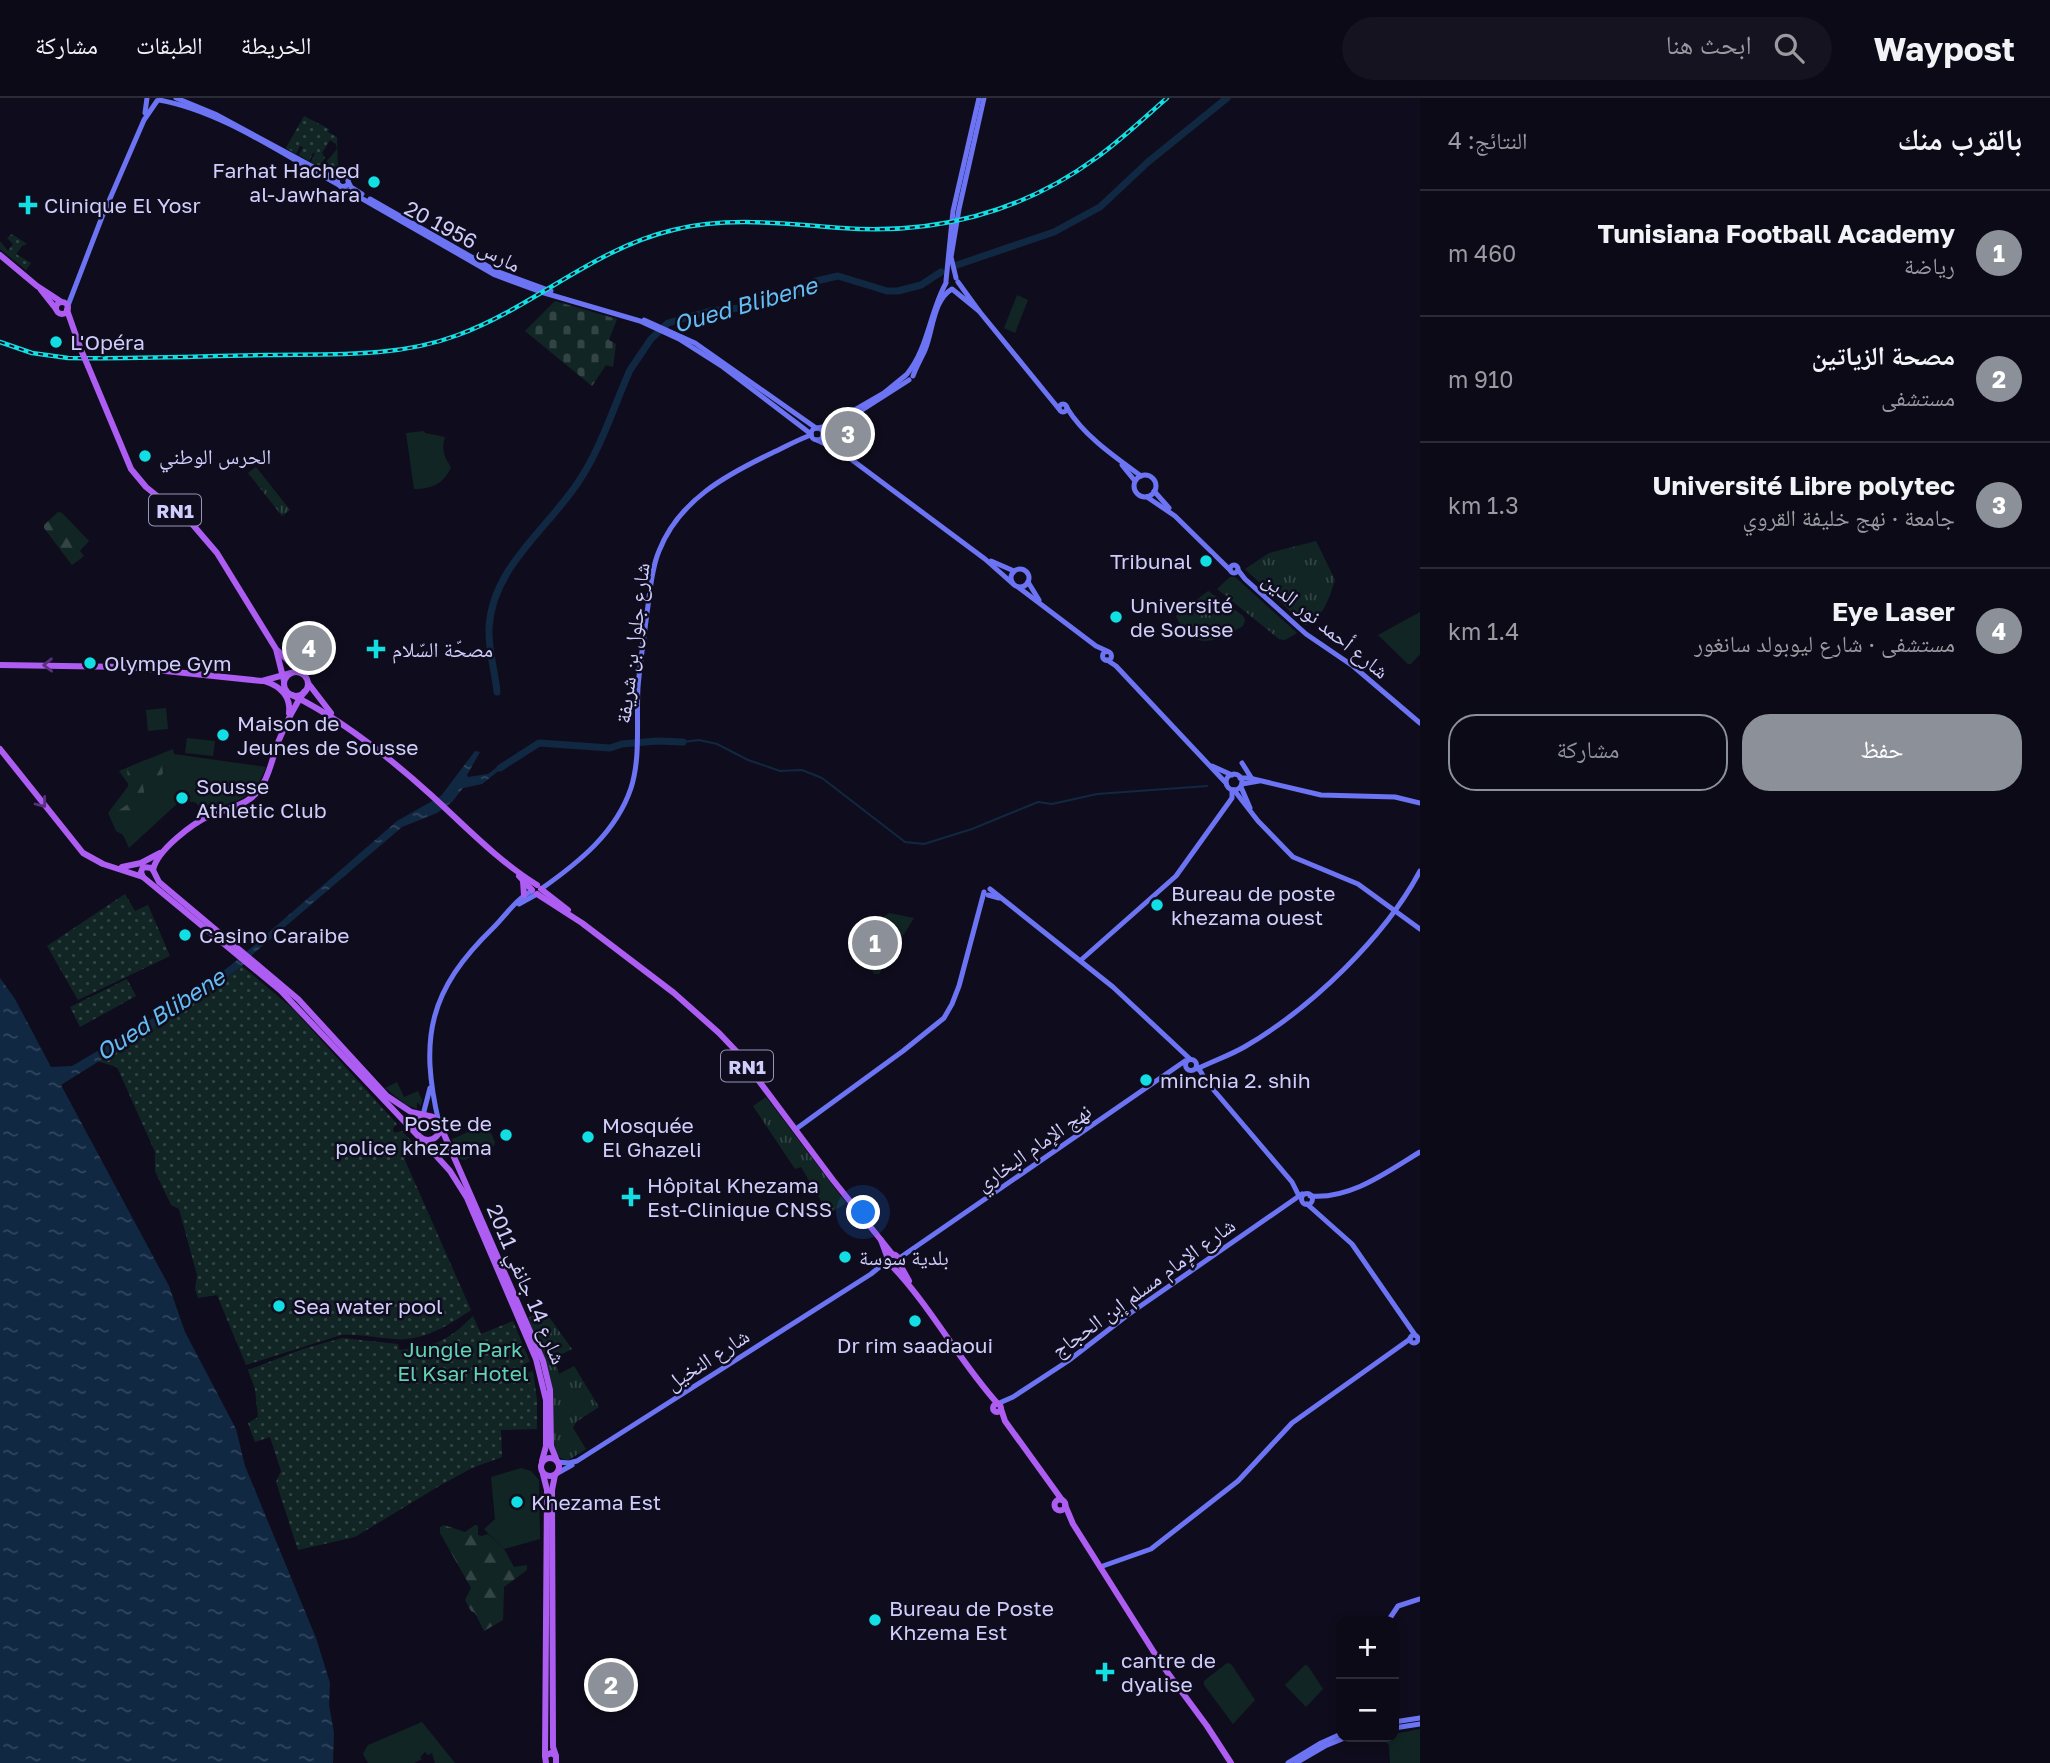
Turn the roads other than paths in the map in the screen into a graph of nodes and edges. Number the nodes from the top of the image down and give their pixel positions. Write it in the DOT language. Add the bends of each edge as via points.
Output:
graph roads {
  1 [pos="147,98"];
  2 [pos="176,98"];
  3 [pos="982,98"];
  4 [pos="159,100"];
  5 [pos="144,120"];
  6 [pos="340,176"];
  7 [pos="348,181"];
  8 [pos="340,186"];
  9 [pos="962,187"];
  10 [pos="0,255"];
  11 [pos="957,280"];
  12 [pos="946,282"];
  13 [pos="37,286"];
  14 [pos="74,286"];
  15 [pos="952,289"];
  16 [pos="964,298"];
  17 [pos="60,301"];
  18 [pos="940,303"];
  19 [pos="67,309"];
  20 [pos="979,311"];
  21 [pos="58,312"];
  22 [pos="658,327"];
  23 [pos="668,332"];
  24 [pos="75,335"];
  25 [pos="909,376"];
  26 [pos="801,426"];
  27 [pos="835,427"];
  28 [pos="817,428"];
  29 [pos="823,435"];
  30 [pos="813,437"];
  31 [pos="800,439"];
  32 [pos="833,444"];
  33 [pos="789,445"];
  34 [pos="840,451"];
  35 [pos="1120,462"];
  36 [pos="1141,476"];
  37 [pos="1135,481"];
  38 [pos="1154,491"];
  39 [pos="1147,497"];
  40 [pos="1175,516"];
  41 [pos="985,559"];
  42 [pos="1015,571"];
  43 [pos="1028,582"];
  44 [pos="1015,585"];
  45 [pos="1041,603"];
  46 [pos="276,649"];
  47 [pos="0,665"];
  48 [pos="301,674"];
  49 [pos="286,677"];
  50 [pos="307,680"];
  51 [pos="262,681"];
  52 [pos="299,695"];
  53 [pos="288,718"];
  54 [pos="340,722"];
  55 [pos="1420,723"];
  56 [pos="0,749"];
  57 [pos="1242,763"];
  58 [pos="1211,765"];
  59 [pos="1232,775"];
  60 [pos="1256,780"];
  61 [pos="1241,783"];
  62 [pos="1230,788"];
  63 [pos="1420,803"];
  64 [pos="1250,811"];
  65 [pos="164,851"];
  66 [pos="510,866"];
  67 [pos="113,867"];
  68 [pos="1420,871"];
  69 [pos="153,872"];
  70 [pos="143,877"];
  71 [pos="520,877"];
  72 [pos="537,889"];
  73 [pos="524,895"];
  74 [pos="513,908"];
  75 [pos="1396,912"];
  76 [pos="1420,929"];
  77 [pos="240,954"];
  78 [pos="1082,960"];
  79 [pos="248,961"];
  80 [pos="1193,1065"];
  81 [pos="430,1081"];
  82 [pos="425,1116"];
  83 [pos="440,1124"];
  84 [pos="796,1129"];
  85 [pos="420,1138"];
  86 [pos="1420,1152"];
  87 [pos="1305,1198"];
  88 [pos="893,1260"];
  89 [pos="1416,1340"];
  90 [pos="997,1407"];
  91 [pos="542,1461"];
  92 [pos="577,1461"];
  93 [pos="557,1462"];
  94 [pos="543,1474"];
  95 [pos="556,1474"];
  96 [pos="1101,1569"];
  97 [pos="1420,1600"];
  98 [pos="1391,1616"];
  99 [pos="1420,1721"];
  100 [pos="1399,1722"];
  101 [pos="1399,1727"];
  102 [pos="1336,1736"];
  103 [pos="1336,1741"];
  104 [pos="546,1760"];
  105 [pos="556,1761"];
  106 [pos="1231,1763"];
  107 [pos="1288,1763"];
  108 [pos="1296,1763"];
  1 -- 4 [label="main road, 20 مارس 1956"];
  1 -- 5 [label="main road"];
  2 -- 6 [label="main road" via="328,175"];
  3 -- 9 [label="main road"];
  4 -- 5 [label="main road"];
  4 -- 8 [label="main road, 20 مارس 1956" via="214,117"];
  5 -- 14 [label="main road"];
  6 -- 7 [label="main road"];
  6 -- 8 [label="main road"];
  7 -- 8 [label="main road"];
  7 -- 22 [label="main road, 20 مارس 1956" via="365,196 496,271"];
  8 -- 22 [label="main road, 20 مارس 1956" via="495,275"];
  9 -- 11 [label="main road" via="951,257"];
  9 -- 12 [label="main road"];
  10 -- 13 [label="main road, RN1"];
  11 -- 12 [label="main road" via="950,277"];
  11 -- 15 [label="main road"];
  11 -- 20 [label="main road"];
  12 -- 15 [label="main road"];
  12 -- 25 [label="main road"];
  13 -- 17 [label="main road, RN1"];
  13 -- 21 [label="main road, RN1"];
  14 -- 17 [label="main road"];
  14 -- 19 [label="main road"];
  15 -- 16 [label="main road"];
  15 -- 18 [label="main road"];
  16 -- 18 [label="main road" via="953,296"];
  16 -- 20 [label="main road"];
  17 -- 19 [label="main road, RN1"];
  17 -- 21 [label="main road"];
  18 -- 25 [label="main road" via="925,351"];
  19 -- 21 [label="main road" via="65,314"];
  19 -- 24 [label="main road, RN1"];
  20 -- 35 [label="main road" via="1049,394"];
  21 -- 24 [label="main road, RN1"];
  22 -- 23 [label="main road"];
  23 -- 26 [label="main road"];
  23 -- 28 [label="main road" via="695,343"];
  24 -- 46 [label="main road, RN1, bridge" via="131,469 205,537"];
  25 -- 27 [label="main road"];
  25 -- 28 [label="main road"];
  26 -- 30 [label="main road"];
  26 -- 31 [label="main road"];
  27 -- 29 [label="main road"];
  27 -- 32 [label="main road"];
  28 -- 29 [label="main road"];
  28 -- 30 [label="main road"];
  29 -- 30 [label="main road"];
  29 -- 32 [label="main road"];
  30 -- 31 [label="main road, شارع جلول بن شريفة"];
  30 -- 33 [label="main road, شارع جلول بن شريفة"];
  30 -- 34 [label="main road"];
  31 -- 33 [label="main road, شارع جلول بن شريفة"];
  32 -- 34 [label="main road"];
  33 -- 72 [label="main road, شارع جلول بن شريفة" via="706,490 662,543 638,684 631,788 611,827 584,855"];
  34 -- 41 [label="main road"];
  35 -- 36 [label="main road"];
  35 -- 37 [label="main road"];
  36 -- 37 [label="main road"];
  36 -- 38 [label="main road" via="1153,479"];
  37 -- 39 [label="main road" via="1136,493"];
  38 -- 39 [label="main road"];
  38 -- 40 [label="main road"];
  39 -- 40 [label="main road"];
  40 -- 55 [label="main road, شارع أحمد نور الدين" via="1306,634 1353,666"];
  41 -- 42 [label="main road"];
  41 -- 44 [label="main road"];
  42 -- 43 [label="main road" via="1026,572"];
  42 -- 44 [label="main road" via="1011,578"];
  43 -- 44 [label="main road"];
  43 -- 45 [label="main road"];
  44 -- 45 [label="main road"];
  45 -- 58 [label="main road" via="1107,656"];
  46 -- 48 [label="main road, RN1"];
  46 -- 49 [label="main road, RN1"];
  51 -- 47 [label="main road, one-way" via="127,667"];
  48 -- 49 [label="main road"];
  48 -- 50 [label="main road, RN1"];
  49 -- 51 [label="main road"];
  49 -- 52 [label="main road, RN1" via="286,690"];
  50 -- 52 [label="main road"];
  50 -- 54 [label="main road, RN1"];
  51 -- 53 [label="main road" via="286,695"];
  52 -- 53 [label="main road"];
  52 -- 54 [label="main road, RN1"];
  53 -- 65 [label="main road" via="260,790 238,806 198,821"];
  54 -- 66 [label="main road, RN1" via="404,771"];
  56 -- 67 [label="main road, one-way" via="78,848"];
  57 -- 60 [label="main road"];
  58 -- 59 [label="main road"];
  58 -- 62 [label="main road"];
  59 -- 61 [label="main road"];
  59 -- 62 [label="main road" via="1227,778"];
  60 -- 61 [label="main road"];
  60 -- 63 [label="main road" via="1321,795 1395,797"];
  61 -- 62 [label="main road"];
  61 -- 64 [label="main road"];
  62 -- 64 [label="main road"];
  62 -- 78 [label="main road" via="1211,830 1176,876"];
  64 -- 75 [label="main road" via="1293,856 1358,884"];
  65 -- 67 [label="main road" via="141,863"];
  65 -- 69 [label="main road"];
  66 -- 71 [label="main road, RN1"];
  66 -- 72 [label="main road, RN1"];
  67 -- 70 [label="main road"];
  68 -- 75 [label="main road"];
  69 -- 70 [label="main road" via="145,866"];
  69 -- 77 [label="main road"];
  70 -- 77 [label="main road"];
  71 -- 72 [label="main road, RN1"];
  71 -- 73 [label="main road"];
  72 -- 73 [label="main road"];
  72 -- 74 [label="main road"];
  72 -- 84 [label="main road, RN1" via="719,1033"];
  73 -- 74 [label="main road"];
  74 -- 81 [label="main road" via="470,951 440,998 430,1037"];
  75 -- 76 [label="main road"];
  75 -- 80 [label="main road" via="1301,1007 1246,1046"];
  77 -- 79 [label="main road"];
  78 -- 80 [label="main road"];
  78 -- 84 [label="main road" via="987,893 953,1004 944,1018"];
  79 -- 82 [label="main road" via="298,999 387,1096"];
  79 -- 85 [label="main road, شارع 14 جانفي 2011" via="295,1004"];
  80 -- 87 [label="main road"];
  80 -- 88 [label="main road, نهج الإمام البخاري" via="1173,1070 1145,1087"];
  81 -- 82 [label="main road"];
  81 -- 83 [label="main road"];
  82 -- 83 [label="main road"];
  82 -- 85 [label="main road" via="416,1126"];
  83 -- 85 [label="main road" via="440,1134 433,1140"];
  83 -- 93 [label="main road, شارع 14 جانفي 2011" via="542,1358 550,1390 551,1446"];
  84 -- 88 [label="main road, RN1"];
  85 -- 91 [label="main road, شارع 14 جانفي 2011" via="468,1199 536,1359 546,1400"];
  86 -- 87 [label="main road, شارع اﻹمام مسلم إبن الحجاج" via="1353,1190"];
  87 -- 89 [label="main road" via="1352,1244"];
  87 -- 90 [label="main road, شارع اﻹمام مسلم إبن الحجاج" via="1291,1201"];
  88 -- 90 [label="main road, RN1"];
  88 -- 92 [label="main road, شارع النخيل"];
  89 -- 96 [label="main road" via="1292,1423 1238,1480 1159,1544"];
  90 -- 96 [label="main road, RN1"];
  91 -- 93 [label="main road" via="550,1458"];
  91 -- 94 [label="main road, شارع 14 جانفي 2011"];
  92 -- 93 [label="main road, شارع النخيل"];
  92 -- 95 [label="main road"];
  93 -- 95 [label="main road, شارع 14 جانفي 2011"];
  94 -- 95 [label="main road"];
  94 -- 104 [label="main road, شارع 14 جانفي 2011" via="547,1490"];
  95 -- 105 [label="main road, شارع 14 جانفي 2011" via="551,1597"];
  96 -- 106 [label="main road, RN1"];
  97 -- 98 [label="main road" via="1398,1606"];
  99 -- 100 [label="main road"];
  99 -- 101 [label="main road"];
  102 -- 107 [label="main road"];
  103 -- 108 [label="main road"];
  104 -- 105 [label="main road" via="551,1753"];
}
